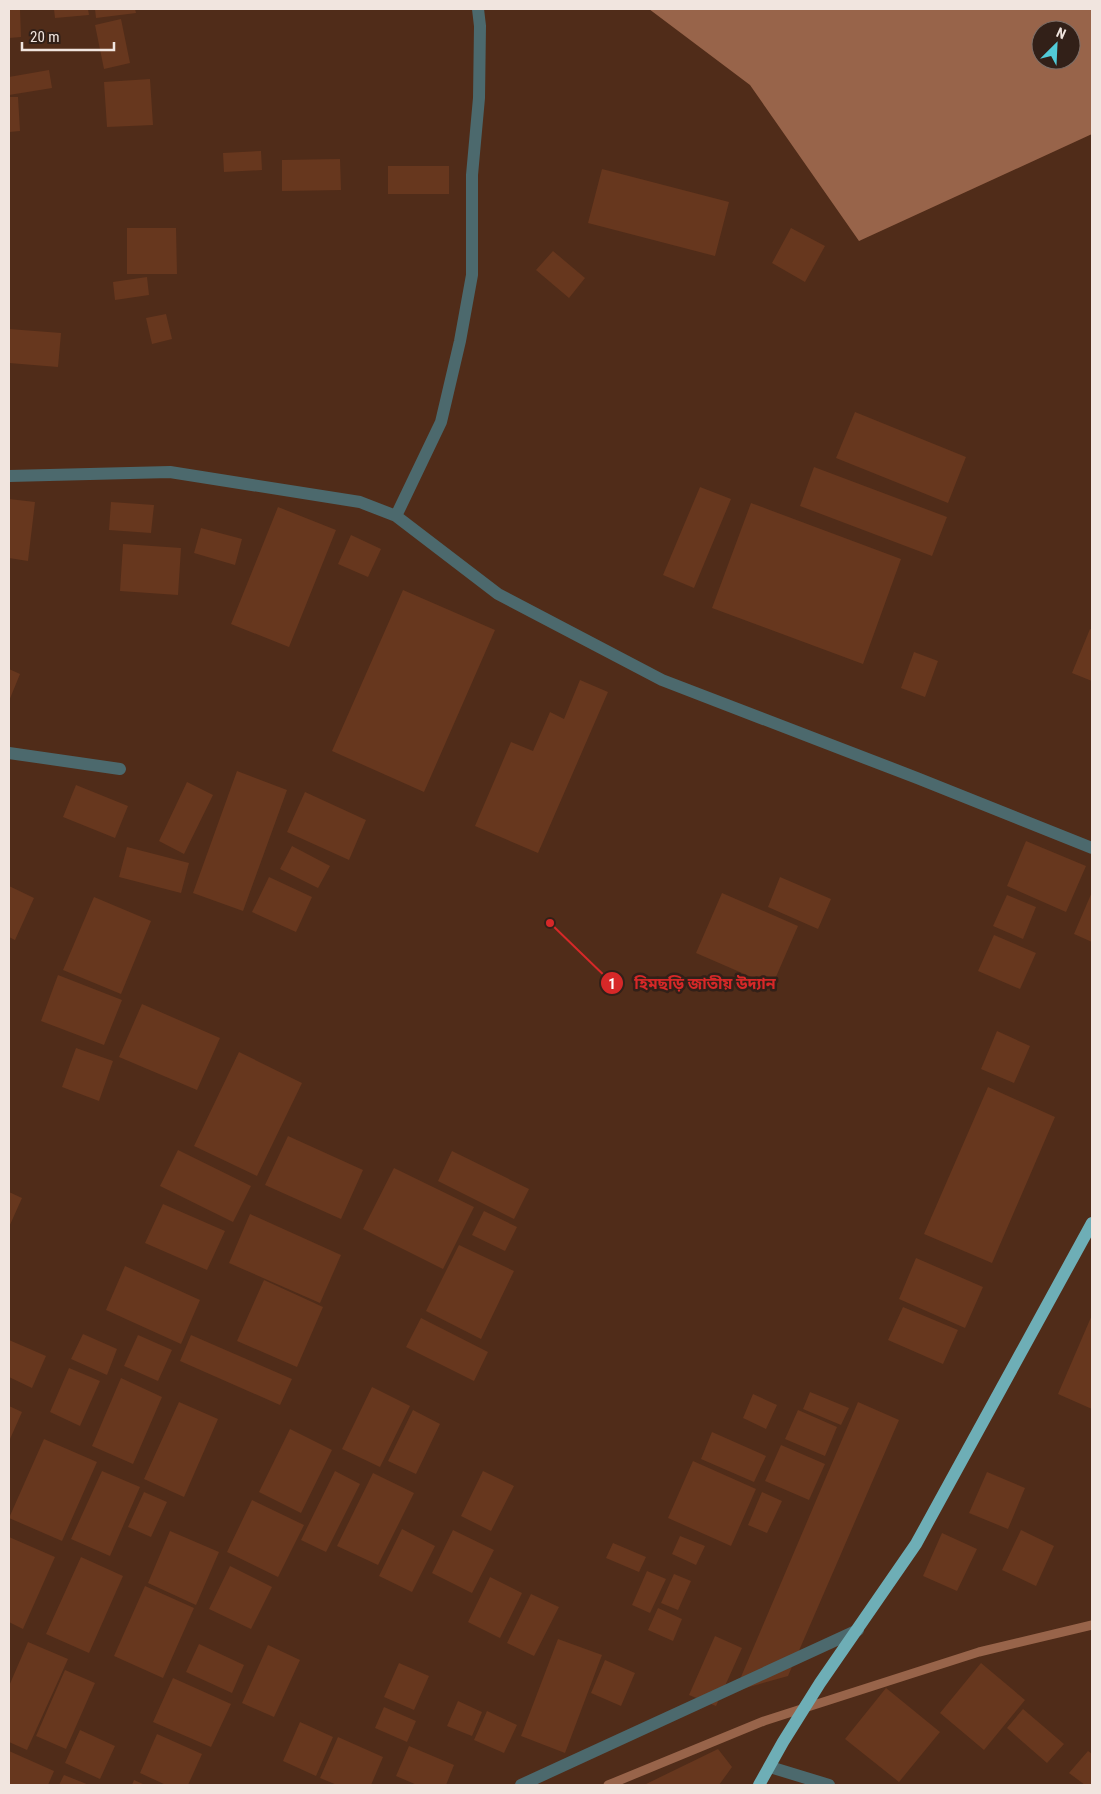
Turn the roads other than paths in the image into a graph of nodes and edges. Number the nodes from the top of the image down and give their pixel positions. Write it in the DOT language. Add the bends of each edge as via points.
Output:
graph roads {
  1 [pos="478,9"];
  2 [pos="9,476"];
  3 [pos="396,516"];
  4 [pos="9,754"];
  5 [pos="120,769"];
  6 [pos="1092,848"];
  7 [pos="1092,1223"];
  8 [pos="858,1630"];
  9 [pos="770,1767"];
  10 [pos="521,1785"];
  11 [pos="759,1785"];
  12 [pos="828,1785"];
  1 -- 3 [label="street" via="479,98 472,175 472,275 441,422"];
  2 -- 3 [label="street" via="170,472 360,502"];
  3 -- 6 [label="street" via="498,594 662,680"];
  4 -- 5 [label="street"];
  7 -- 8 [label="main road" via="916,1544"];
  8 -- 9 [label="main road" via="820,1683"];
  8 -- 10 [label="street"];
  9 -- 11 [label="main road"];
  9 -- 12 [label="street"];
}
